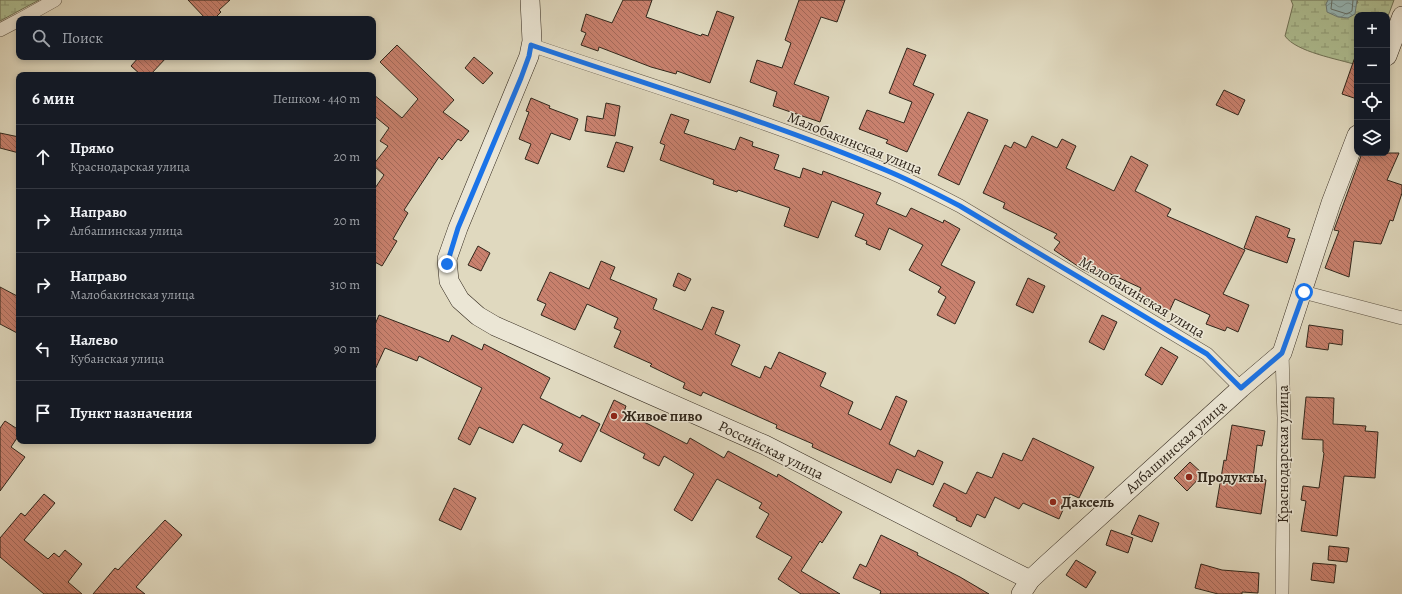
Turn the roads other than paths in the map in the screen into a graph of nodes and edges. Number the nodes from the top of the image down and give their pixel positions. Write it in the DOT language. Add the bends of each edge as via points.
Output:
graph roads {
  1 [pos="55,0"];
  2 [pos="530,0"];
  3 [pos="26,16"];
  4 [pos="1402,16"];
  5 [pos="16,21"];
  6 [pos="0,30"];
  7 [pos="531,45"];
  8 [pos="1390,48"];
  9 [pos="1354,143"];
  10 [pos="1304,292"];
  11 [pos="1402,318"];
  12 [pos="1282,353"];
  13 [pos="1241,388"];
  14 [pos="1026,587"];
  15 [pos="1282,594"];
  1 -- 3 [label="street"];
  2 -- 7 [label="street"];
  4 -- 8 [label="street"];
  5 -- 6 [label="street"];
  7 -- 13 [label="street, Малобакинская улица" via="792,134 885,170 921,187 960,206 1207,354"];
  7 -- 14 [label="street, Российская улица" via="521,78 458,228 447,264 449,281 460,300 478,316 495,326 765,445"];
  9 -- 10 [label="street, Краснодарская улица" via="1331,203"];
  10 -- 11 [label="street"];
  10 -- 12 [label="street, Краснодарская улица"];
  12 -- 13 [label="street, Албашинская улица"];
  12 -- 15 [label="street, Краснодарская улица"];
  13 -- 14 [label="street, Албашинская улица"];
}
